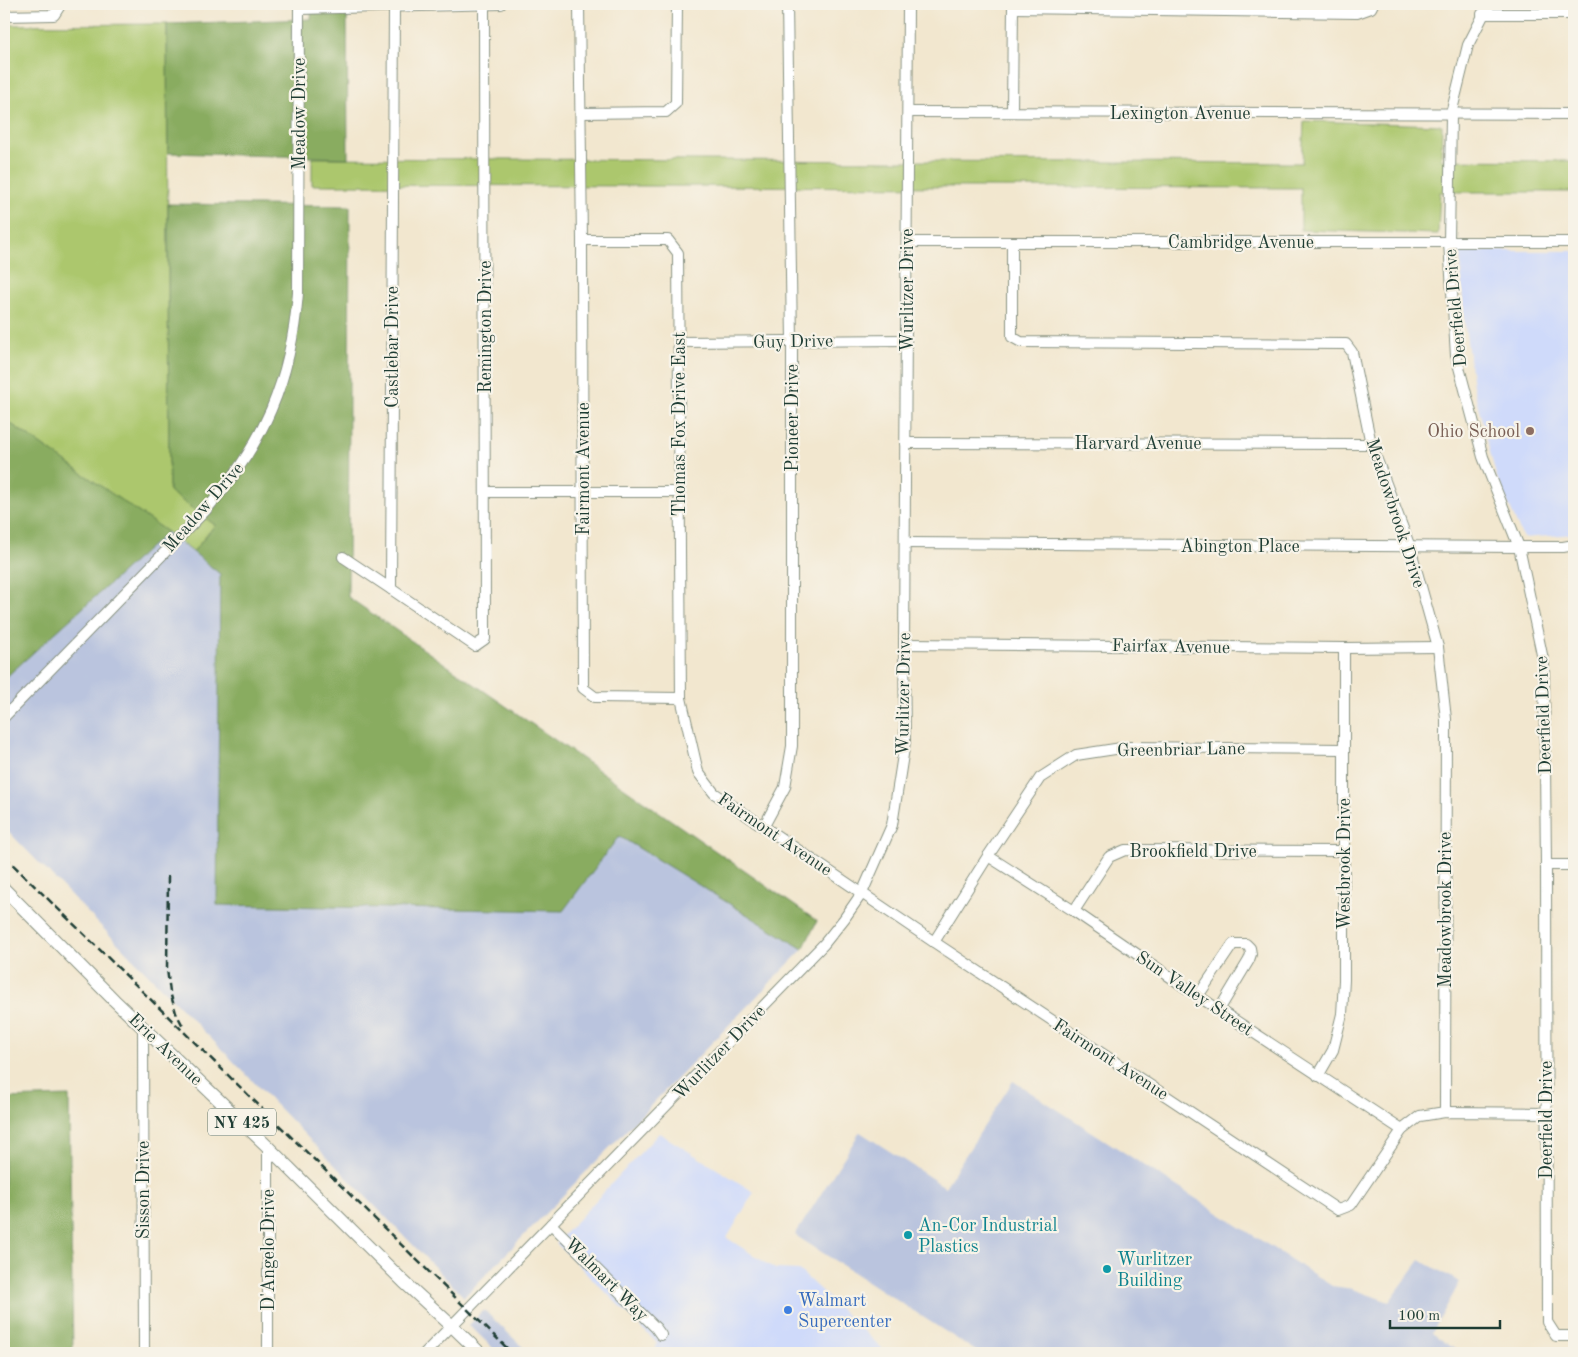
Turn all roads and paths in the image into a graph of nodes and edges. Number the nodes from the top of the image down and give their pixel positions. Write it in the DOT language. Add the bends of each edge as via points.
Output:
graph roads {
  1 [pos="60,4"];
  2 [pos="484,4"];
  3 [pos="502,4"];
  4 [pos="579,4"];
  5 [pos="677,4"];
  6 [pos="787,4"];
  7 [pos="908,4"];
  8 [pos="1373,4"];
  9 [pos="1489,4"];
  10 [pos="394,5"];
  11 [pos="1013,6"];
  12 [pos="300,7"];
  13 [pos="1482,14"];
  14 [pos="1574,14"];
  15 [pos="4,16"];
  16 [pos="908,112"];
  17 [pos="1012,112"];
  18 [pos="581,113"];
  19 [pos="1452,114"];
  20 [pos="1574,114"];
  21 [pos="582,240"];
  22 [pos="907,242"];
  23 [pos="1012,242"];
  24 [pos="1449,242"];
  25 [pos="1574,242"];
  26 [pos="906,340"];
  27 [pos="792,341"];
  28 [pos="679,342"];
  29 [pos="906,443"];
  30 [pos="1371,444"];
  31 [pos="485,492"];
  32 [pos="583,492"];
  33 [pos="679,492"];
  34 [pos="905,543"];
  35 [pos="1574,545"];
  36 [pos="1410,547"];
  37 [pos="1519,548"];
  38 [pos="343,557"];
  39 [pos="391,589"];
  40 [pos="904,644"];
  41 [pos="1438,647"];
  42 [pos="1344,648"];
  43 [pos="681,698"];
  44 [pos="4,717"];
  45 [pos="1344,749"];
  46 [pos="764,826"];
  47 [pos="1344,851"];
  48 [pos="988,856"];
  49 [pos="1546,865"];
  50 [pos="1574,865"];
  51 [pos="4,889"];
  52 [pos="862,893"];
  53 [pos="1074,911"];
  54 [pos="934,942"];
  55 [pos="1198,996"];
  56 [pos="1219,1010"];
  57 [pos="143,1027"];
  58 [pos="1318,1076"];
  59 [pos="1445,1112"];
  60 [pos="1546,1113"];
  61 [pos="1402,1130"];
  62 [pos="268,1147"];
  63 [pos="551,1224"];
  64 [pos="452,1326"];
  65 [pos="661,1335"];
  66 [pos="1574,1336"];
  67 [pos="144,1353"];
  68 [pos="268,1353"];
  69 [pos="425,1353"];
  70 [pos="480,1353"];
  1 -- 15 [label="street" via="54,15"];
  2 -- 3 [label="street"];
  2 -- 10 [label="street"];
  2 -- 31 [label="street, Remington Drive"];
  4 -- 18 [label="street, Fairmont Avenue"];
  5 -- 18 [label="street" via="676,103 666,112"];
  6 -- 27 [label="street, Pioneer Drive"];
  7 -- 16 [label="street, Wurlitzer Drive"];
  8 -- 11 [label="street" via="1371,8 1357,12"];
  9 -- 13 [label="street, Deerfield Drive"];
  10 -- 12 [label="street"];
  10 -- 39 [label="street, Castlebar Drive"];
  11 -- 17 [label="street"];
  12 -- 44 [label="street, Meadow Drive" via="296,320 291,349 265,424 234,476 206,510"];
  13 -- 14 [label="street"];
  13 -- 19 [label="street, Deerfield Drive" via="1468,45"];
  16 -- 17 [label="street, Lexington Avenue"];
  16 -- 22 [label="street, Wurlitzer Drive"];
  17 -- 19 [label="street, Lexington Avenue"];
  18 -- 21 [label="street, Fairmont Avenue"];
  19 -- 20 [label="street, Lexington Avenue"];
  19 -- 24 [label="street, Deerfield Drive"];
  21 -- 28 [label="street, Thomas Fox Drive East" via="668,240 678,253"];
  21 -- 32 [label="street, Fairmont Avenue"];
  22 -- 23 [label="street, Cambridge Avenue"];
  22 -- 26 [label="street, Wurlitzer Drive"];
  23 -- 24 [label="street, Cambridge Avenue"];
  23 -- 30 [label="street, Meadowbrook Drive" via="1012,337 1017,340 1346,344 1352,352"];
  24 -- 25 [label="street, Cambridge Avenue"];
  24 -- 37 [label="street, Deerfield Drive" via="1456,356 1483,457"];
  26 -- 27 [label="street, Guy Drive"];
  26 -- 29 [label="street, Wurlitzer Drive"];
  27 -- 28 [label="street, Guy Drive"];
  27 -- 46 [label="street, Pioneer Drive" via="792,746 785,788"];
  28 -- 33 [label="street, Thomas Fox Drive East"];
  29 -- 30 [label="street, Harvard Avenue"];
  29 -- 34 [label="street, Wurlitzer Drive"];
  30 -- 36 [label="street, Meadowbrook Drive"];
  31 -- 32 [label="street"];
  31 -- 39 [label="street, Remington Drive" via="485,639 475,646"];
  32 -- 33 [label="street"];
  32 -- 43 [label="street, Fairmont Avenue" via="583,688 595,698"];
  33 -- 43 [label="street, Thomas Fox Drive East"];
  34 -- 36 [label="street, Abington Place"];
  34 -- 40 [label="street, Wurlitzer Drive"];
  35 -- 37 [label="street, Abington Place"];
  36 -- 37 [label="street, Abington Place"];
  36 -- 41 [label="street, Meadowbrook Drive"];
  37 -- 49 [label="street, Deerfield Drive" via="1544,664"];
  38 -- 39 [label="street"];
  40 -- 42 [label="street, Fairfax Avenue"];
  40 -- 52 [label="street, Wurlitzer Drive" via="905,742 892,825"];
  41 -- 42 [label="street, Fairfax Avenue"];
  41 -- 59 [label="street, Meadowbrook Drive" via="1446,720"];
  42 -- 45 [label="street, Westbrook Drive"];
  43 -- 46 [label="street, Fairmont Avenue" via="698,772 714,793"];
  45 -- 47 [label="street, Westbrook Drive"];
  45 -- 48 [label="street, Greenbriar Lane" via="1128,747 1076,755 1040,778"];
  46 -- 52 [label="street, Fairmont Avenue"];
  47 -- 53 [label="street, Brookfield Drive" via="1125,850 1109,857"];
  47 -- 58 [label="street, Westbrook Drive" via="1342,1014 1333,1050"];
  48 -- 53 [label="street, Sun Valley Street"];
  48 -- 54 [label="street, Greenbriar Lane"];
  49 -- 50 [label="street"];
  49 -- 60 [label="street, Deerfield Drive"];
  51 -- 57 [label="main road, Erie Avenue / NY 425"];
  52 -- 54 [label="street, Fairmont Avenue"];
  52 -- 63 [label="street, Wurlitzer Drive" via="824,944"];
  53 -- 55 [label="street, Sun Valley Street"];
  54 -- 61 [label="street, Fairmont Avenue" via="1338,1210 1352,1205"];
  55 -- 56 [label="street, Sun Valley Street"];
  55 -- 56 [label="street" via="1233,944 1246,944 1250,948 1249,960"];
  56 -- 58 [label="street, Sun Valley Street"];
  57 -- 62 [label="main road, Erie Avenue / NY 425"];
  57 -- 67 [label="street, Sisson Drive"];
  58 -- 61 [label="street, Sun Valley Street"];
  59 -- 60 [label="street, Fairmont Avenue"];
  59 -- 61 [label="street, Fairmont Avenue" via="1420,1116"];
  60 -- 66 [label="street, Deerfield Drive" via="1547,1322 1556,1336"];
  62 -- 64 [label="main road, Erie Avenue / NY 425"];
  62 -- 68 [label="street, D'Angelo Drive"];
  63 -- 64 [label="street, Wurlitzer Drive"];
  63 -- 65 [label="street, Walmart Way"];
  64 -- 69 [label="street, Wurlitzer Drive"];
  64 -- 70 [label="main road, Erie Avenue / NY 425"];
}
